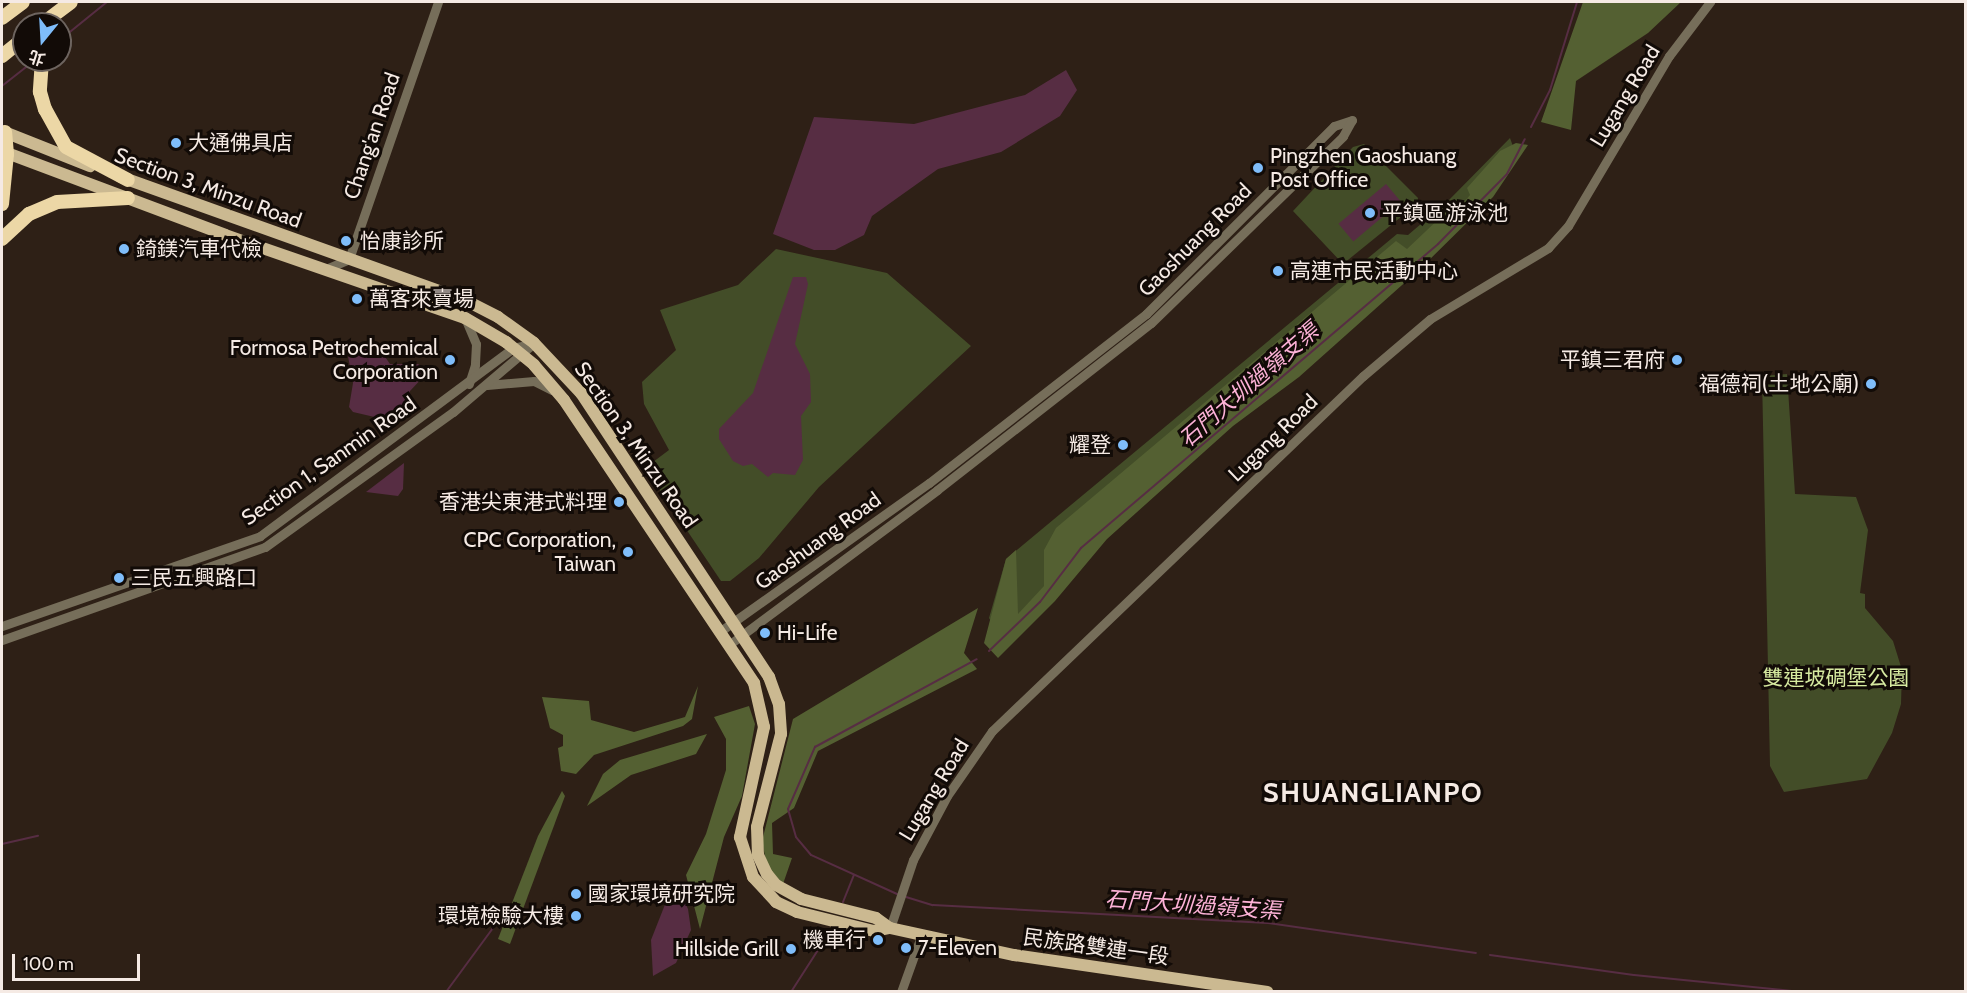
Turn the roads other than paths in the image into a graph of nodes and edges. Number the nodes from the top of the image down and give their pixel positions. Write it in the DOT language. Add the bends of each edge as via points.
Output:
graph roads {
  1 [pos="23,2"];
  2 [pos="69,2"];
  3 [pos="438,2"];
  4 [pos="1710,2"];
  5 [pos="57,12"];
  6 [pos="2,18"];
  7 [pos="41,72"];
  8 [pos="3,131"];
  9 [pos="4,152"];
  10 [pos="128,180"];
  11 [pos="128,198"];
  12 [pos="2,204"];
  13 [pos="2,239"];
  14 [pos="349,258"];
  15 [pos="327,269"];
  16 [pos="465,318"];
  17 [pos="534,343"];
  18 [pos="518,352"];
  19 [pos="469,384"];
  20 [pos="485,386"];
  21 [pos="564,399"];
  22 [pos="2,626"];
  23 [pos="739,627"];
  24 [pos="722,630"];
  25 [pos="2,640"];
  26 [pos="730,644"];
  27 [pos="890,928"];
  28 [pos="921,936"];
  29 [pos="901,992"];
  30 [pos="1267,992"];
  1 -- 6 [label="highway"];
  2 -- 5 [label="highway, bridge"];
  3 -- 14 [label="street, Chang'an Road"];
  4 -- 27 [label="street, Lugang Road" via="1669,56 1568,226 1548,248 1430,319 1363,376 992,731 947,796 913,860"];
  7 -- 10 [label="highway" via="40,92 45,109 66,147"];
  8 -- 9 [label="highway"];
  8 -- 10 [label="main road, Section 3, Minzu Road"];
  9 -- 11 [label="main road, Section 3, Minzu Road"];
  9 -- 12 [label="highway"];
  10 -- 14 [label="main road, Section 3, Minzu Road"];
  11 -- 13 [label="highway" via="57,202 29,214"];
  11 -- 15 [label="main road, Section 3, Minzu Road"];
  14 -- 15 [label="street"];
  14 -- 17 [label="main road, Section 3, Minzu Road" via="465,300 498,317"];
  15 -- 16 [label="main road, Section 3, Minzu Road"];
  16 -- 18 [label="main road, Section 3, Minzu Road"];
  16 -- 19 [label="street" via="476,344 476,365"];
  17 -- 18 [label="street, Section 1, Sanmin Road"];
  17 -- 23 [label="main road, Section 3, Minzu Road" via="581,393"];
  18 -- 19 [label="street, Section 1, Sanmin Road"];
  18 -- 20 [label="street, Section 1, Sanmin Road"];
  18 -- 21 [label="main road, Section 3, Minzu Road"];
  19 -- 22 [label="street, Section 1, Sanmin Road" via="260,536"];
  20 -- 21 [label="street" via="534,381"];
  20 -- 25 [label="street, Section 1, Sanmin Road" via="265,548"];
  21 -- 24 [label="main road, Section 3, Minzu Road"];
  23 -- 23 [label="street, Gaoshuang Road" via="937,490 1151,323 1343,136 1352,120 1334,126 1146,314"];
  23 -- 24 [label="street, Gaoshuang Road"];
  23 -- 26 [label="street, Gaoshuang Road"];
  23 -- 27 [label="main road, Section 3, Minzu Road" via="769,677 780,720 776,757 758,819 761,863 786,892 876,918"];
  24 -- 26 [label="main road, Section 3, Minzu Road"];
  26 -- 27 [label="main road, Section 3, Minzu Road" via="754,683 763,713 763,741 740,837 747,866 759,886 776,902 874,931"];
  27 -- 28 [label="main road, Section 3, Minzu Road"];
  28 -- 29 [label="street"];
  28 -- 30 [label="main road, 民族路雙連一段" via="1014,955"];
}
